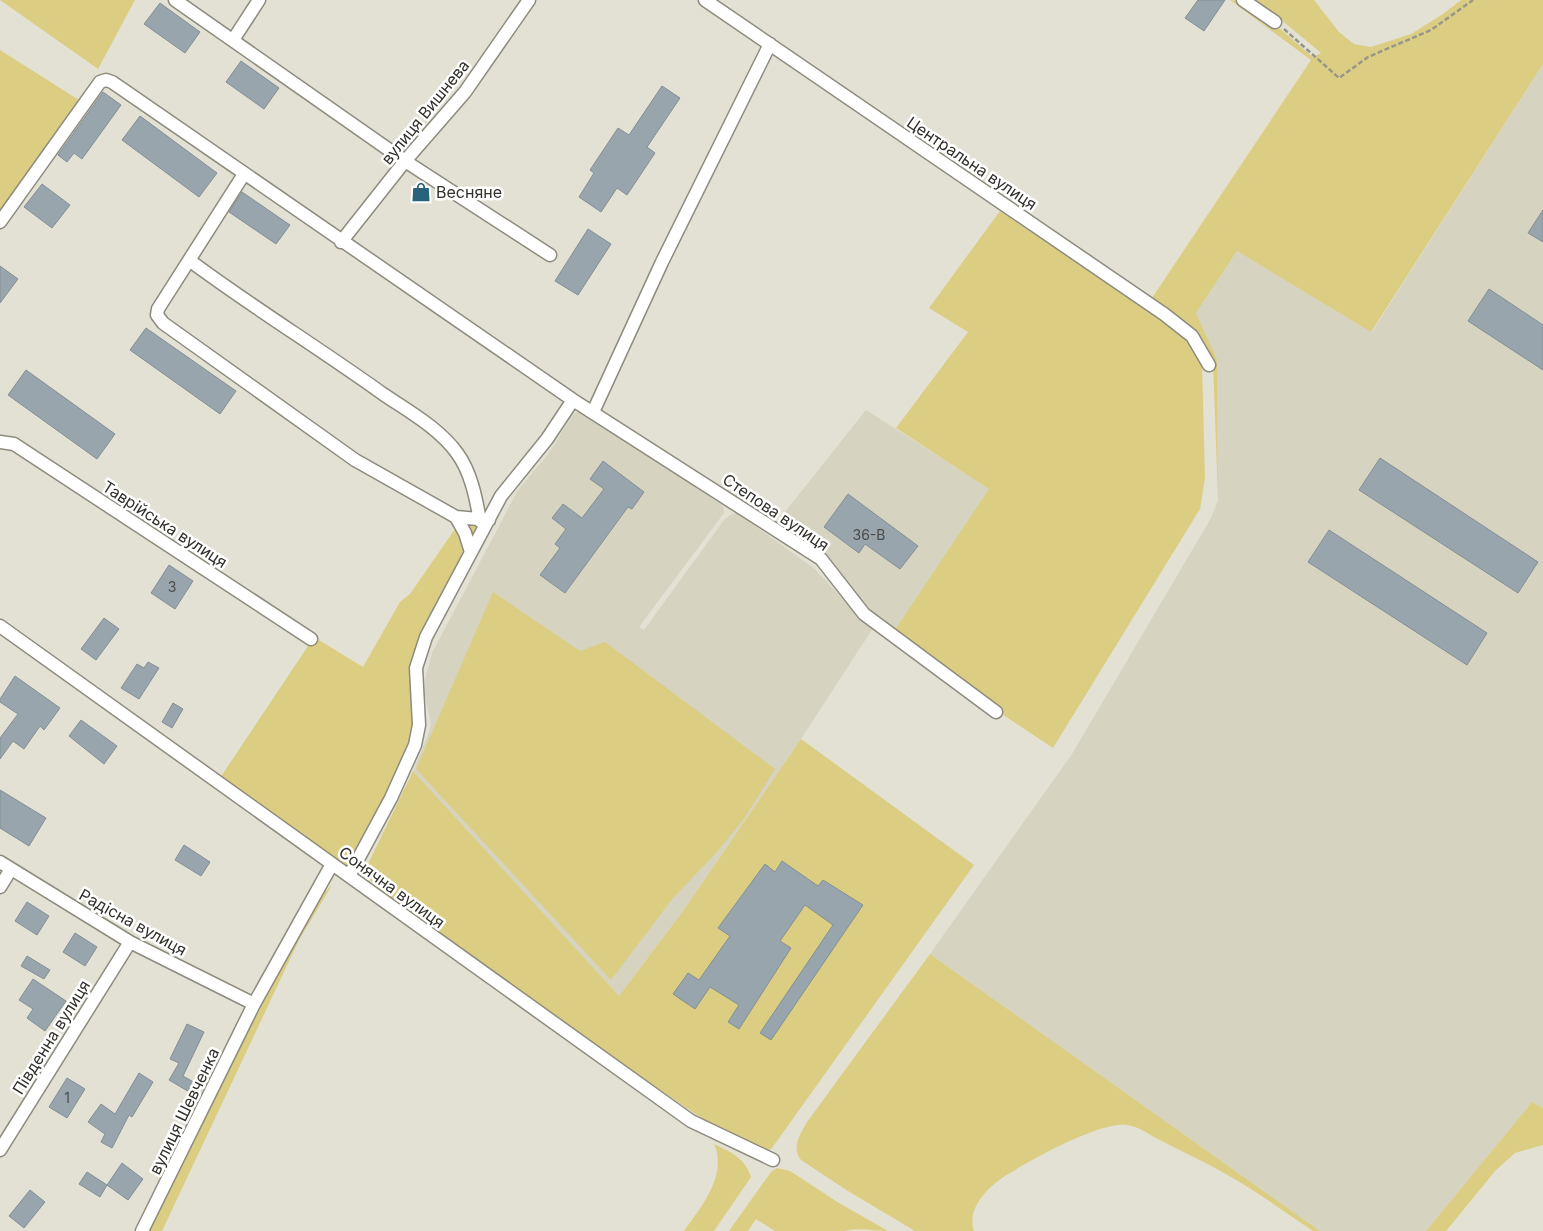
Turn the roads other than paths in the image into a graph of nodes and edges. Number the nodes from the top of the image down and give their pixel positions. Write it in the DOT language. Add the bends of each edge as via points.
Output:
graph roads {
  1 [pos="175,0"];
  2 [pos="259,0"];
  3 [pos="530,0"];
  4 [pos="706,0"];
  5 [pos="1243,0"];
  6 [pos="1275,22"];
  7 [pos="233,40"];
  8 [pos="770,44"];
  9 [pos="405,161"];
  10 [pos="244,174"];
  11 [pos="0,222"];
  12 [pos="341,242"];
  13 [pos="550,255"];
  14 [pos="189,260"];
  15 [pos="1208,365"];
  16 [pos="573,400"];
  17 [pos="593,412"];
  18 [pos="0,442"];
  19 [pos="456,517"];
  20 [pos="484,520"];
  21 [pos="471,552"];
  22 [pos="0,626"];
  23 [pos="311,639"];
  24 [pos="996,712"];
  25 [pos="332,864"];
  26 [pos="6,866"];
  27 [pos="349,876"];
  28 [pos="0,887"];
  29 [pos="130,942"];
  30 [pos="254,1004"];
  31 [pos="0,1150"];
  32 [pos="773,1160"];
  33 [pos="142,1231"];
  1 -- 7 [label="street"];
  2 -- 7 [label="street"];
  3 -- 9 [label="street, вулиця Вишнева" via="465,92"];
  4 -- 8 [label="street, Центральна вулиця"];
  5 -- 6 [label="street"];
  7 -- 9 [label="street"];
  8 -- 15 [label="street, Центральна вулиця" via="1164,314 1192,336"];
  8 -- 17 [label="street" via="662,262"];
  9 -- 12 [label="street, вулиця Вишнева"];
  9 -- 13 [label="street"];
  10 -- 11 [label="street, Степова вулиця" via="106,80 100,82"];
  10 -- 12 [label="street, Степова вулиця"];
  10 -- 14 [label="street"];
  12 -- 16 [label="street, Степова вулиця"];
  14 -- 19 [label="street" via="158,309 157,316 163,323 355,460"];
  14 -- 20 [label="street" via="316,345 448,441 467,470"];
  16 -- 17 [label="street, Степова вулиця"];
  16 -- 20 [label="street"];
  17 -- 24 [label="street, Степова вулиця" via="822,559 864,614"];
  18 -- 23 [label="street, Таврійська вулиця" via="14,444"];
  19 -- 20 [label="street"];
  19 -- 21 [label="street"];
  20 -- 21 [label="street"];
  21 -- 27 [label="street" via="419,653 416,668 419,724 415,745"];
  22 -- 25 [label="street, Сонячна вулиця"];
  25 -- 27 [label="street, Сонячна вулиця"];
  25 -- 30 [label="street, вулиця Шевченка"];
  26 -- 28 [label="street"];
  26 -- 29 [label="street, Радісна вулиця"];
  27 -- 32 [label="street, Сонячна вулиця" via="691,1121"];
  29 -- 30 [label="street, Радісна вулиця"];
  29 -- 31 [label="street, Південна вулиця"];
  30 -- 33 [label="street, вулиця Шевченка"];
}
